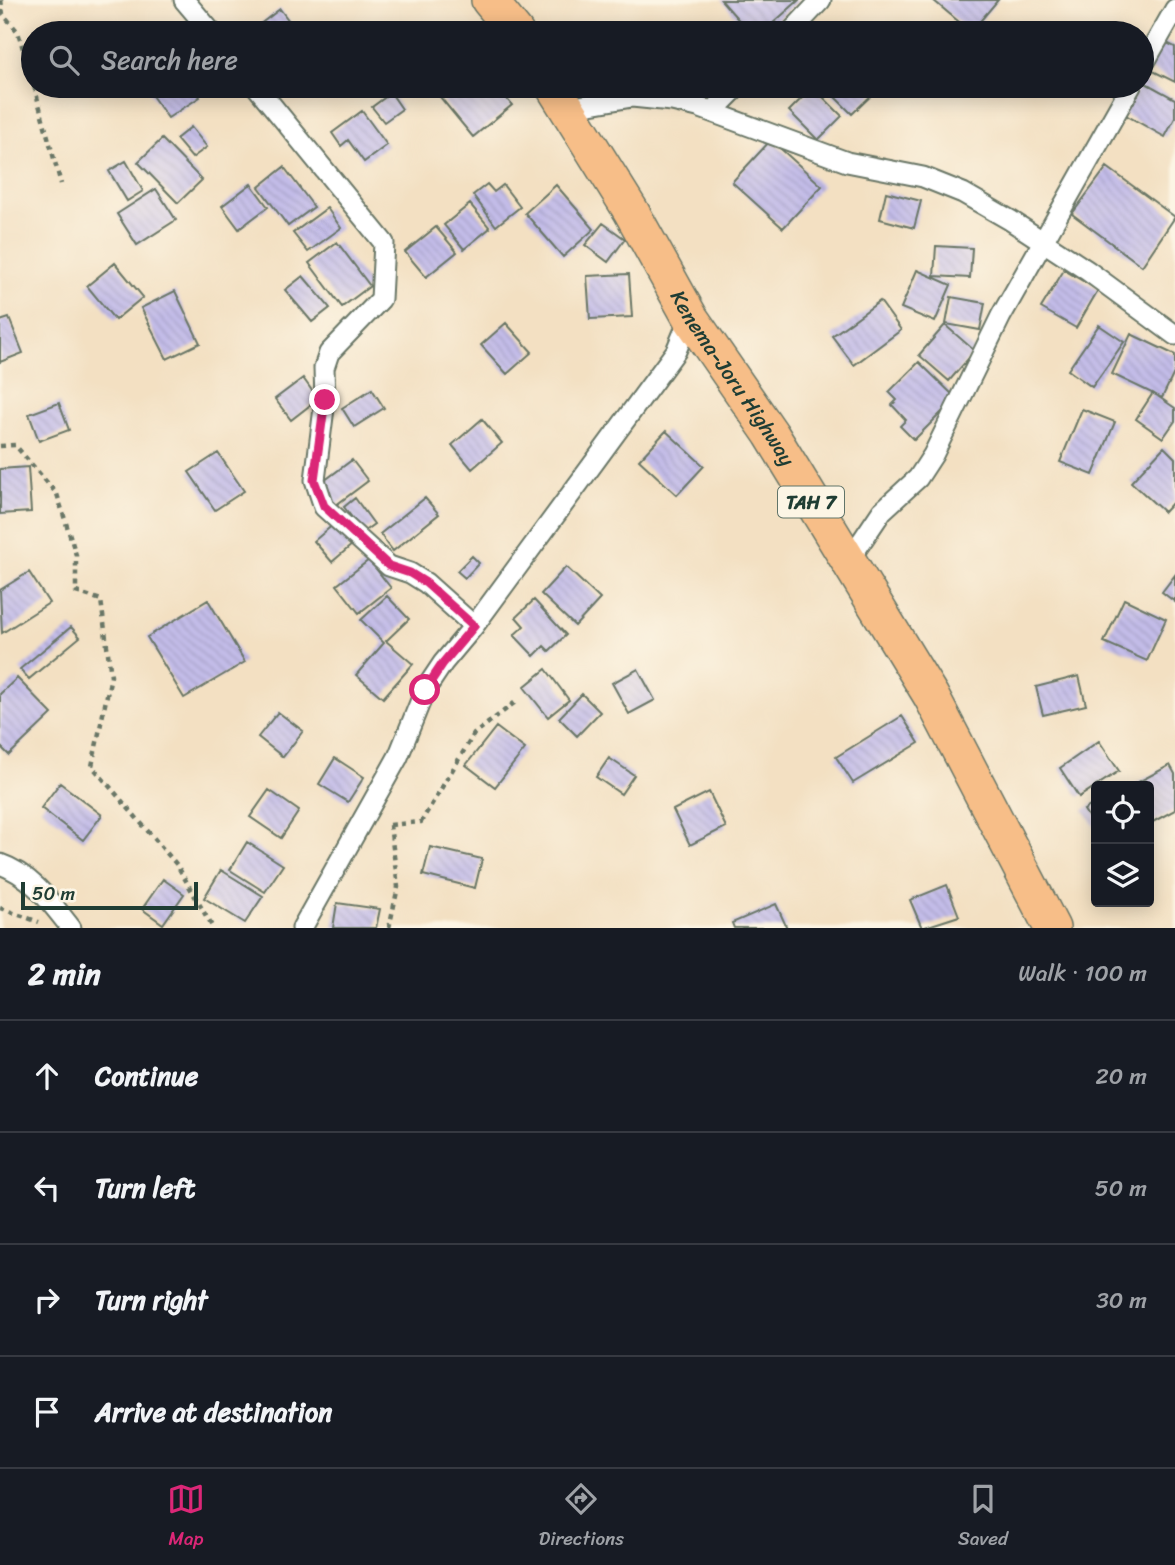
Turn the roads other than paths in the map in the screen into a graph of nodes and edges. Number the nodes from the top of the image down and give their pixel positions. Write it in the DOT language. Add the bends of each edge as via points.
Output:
graph roads {
  1 [pos="184,0"];
  2 [pos="489,0"];
  3 [pos="821,0"];
  4 [pos="1166,0"];
  5 [pos="1175,7"];
  6 [pos="202,21"];
  7 [pos="506,21"];
  8 [pos="801,21"];
  9 [pos="1154,45"];
  10 [pos="266,98"];
  11 [pos="561,98"];
  12 [pos="642,98"];
  13 [pos="726,98"];
  14 [pos="1124,98"];
  15 [pos="712,112"];
  16 [pos="1043,241"];
  17 [pos="690,317"];
  18 [pos="1175,335"];
  19 [pos="848,563"];
  20 [pos="474,626"];
  21 [pos="0,864"];
  22 [pos="71,928"];
  23 [pos="302,928"];
  24 [pos="1052,928"];
  1 -- 6 [label="street"];
  2 -- 7 [label="highway"];
  3 -- 8 [label="street"];
  4 -- 5 [label="street"];
  5 -- 9 [label="street"];
  10 -- 20 [label="street" via="384,243 381,299 329,353 324,368 325,400 314,480 324,506 389,566 426,583"];
  11 -- 17 [label="highway, Kenema-Joru Highway / TAH 7"];
  12 -- 15 [label="street"];
  13 -- 15 [label="street"];
  14 -- 16 [label="street"];
  15 -- 16 [label="street" via="847,162 923,177 963,193"];
  16 -- 18 [label="street"];
  16 -- 19 [label="street" via="933,455 918,478 882,511"];
  17 -- 19 [label="highway, Kenema-Joru Highway / TAH 7" via="771,434"];
  17 -- 20 [label="street" via="676,351"];
  19 -- 24 [label="highway, Kenema-Joru Highway / TAH 7" via="931,696"];
  20 -- 23 [label="street" via="425,690 379,792"];
  21 -- 22 [label="street" via="35,886"];
}
